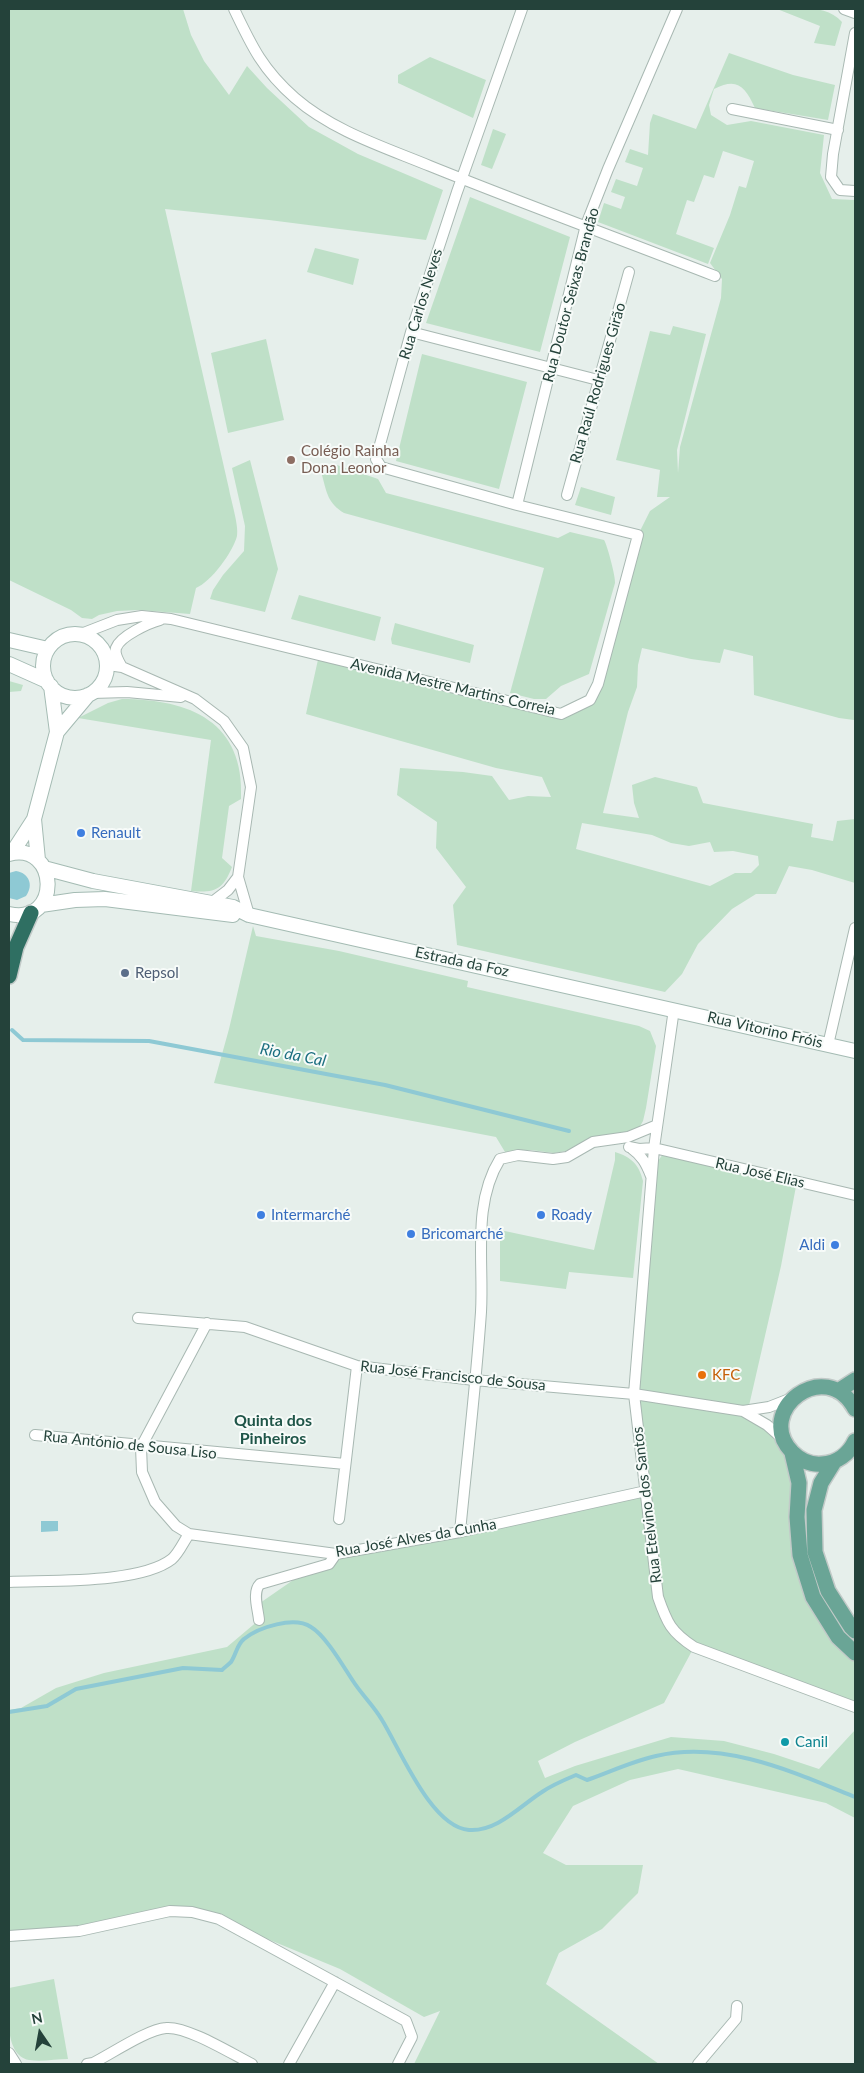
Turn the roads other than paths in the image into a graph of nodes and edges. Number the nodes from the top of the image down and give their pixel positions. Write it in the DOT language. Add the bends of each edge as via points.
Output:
graph roads {
  1 [pos="234,9"];
  2 [pos="522,9"];
  3 [pos="677,9"];
  4 [pos="844,9"];
  5 [pos="855,13"];
  6 [pos="855,34"];
  7 [pos="732,109"];
  8 [pos="838,130"];
  9 [pos="462,179"];
  10 [pos="855,191"];
  11 [pos="586,225"];
  12 [pos="629,272"];
  13 [pos="715,276"];
  14 [pos="411,332"];
  15 [pos="551,368"];
  16 [pos="598,380"];
  17 [pos="567,495"];
  18 [pos="517,505"];
  19 [pos="171,619"];
  20 [pos="81,634"];
  21 [pos="9,640"];
  22 [pos="48,649"];
  23 [pos="9,664"];
  24 [pos="114,666"];
  25 [pos="49,684"];
  26 [pos="90,694"];
  27 [pos="195,699"];
  28 [pos="57,732"];
  29 [pos="34,819"];
  30 [pos="10,853"];
  31 [pos="41,864"];
  32 [pos="238,877"];
  33 [pos="211,903"];
  34 [pos="36,909"];
  35 [pos="9,914"];
  36 [pos="249,915"];
  37 [pos="855,928"];
  38 [pos="9,976"];
  39 [pos="674,1009"];
  40 [pos="828,1045"];
  41 [pos="855,1051"];
  42 [pos="657,1125"];
  43 [pos="629,1142"];
  44 [pos="654,1148"];
  45 [pos="652,1178"];
  46 [pos="855,1195"];
  47 [pos="138,1318"];
  48 [pos="207,1323"];
  49 [pos="357,1366"];
  50 [pos="474,1380"];
  51 [pos="855,1380"];
  52 [pos="838,1391"];
  53 [pos="634,1394"];
  54 [pos="792,1398"];
  55 [pos="855,1409"];
  56 [pos="743,1411"];
  57 [pos="35,1435"];
  58 [pos="141,1446"];
  59 [pos="788,1447"];
  60 [pos="853,1449"];
  61 [pos="834,1462"];
  62 [pos="345,1464"];
  63 [pos="646,1491"];
  64 [pos="339,1519"];
  65 [pos="460,1532"];
  66 [pos="189,1534"];
  67 [pos="336,1554"];
  68 [pos="9,1582"];
  69 [pos="259,1620"];
  70 [pos="855,1631"];
  71 [pos="855,1653"];
  72 [pos="855,1707"];
  73 [pos="9,1936"];
  74 [pos="335,1982"];
  75 [pos="737,2006"];
  76 [pos="9,2053"];
  77 [pos="16,2064"];
  78 [pos="87,2064"];
  79 [pos="252,2064"];
  80 [pos="288,2064"];
  81 [pos="398,2064"];
  82 [pos="698,2064"];
  1 -- 9 [label="street" via="254,51 273,77 297,99 328,122"];
  2 -- 9 [label="street, Rua Carlos Neves"];
  3 -- 11 [label="street, Rua Doutor Seixas Brandão"];
  4 -- 5 [label="street"];
  6 -- 8 [label="street"];
  7 -- 8 [label="street"];
  8 -- 10 [label="street" via="831,177 840,190"];
  9 -- 11 [label="street"];
  9 -- 14 [label="street, Rua Carlos Neves"];
  11 -- 13 [label="street"];
  11 -- 15 [label="street, Rua Doutor Seixas Brandão"];
  12 -- 16 [label="street, Rua Raúl Rodrigues Girão"];
  14 -- 15 [label="street"];
  14 -- 18 [label="street, Rua Carlos Neves" via="376,459 381,467"];
  15 -- 16 [label="street"];
  15 -- 18 [label="street, Rua Doutor Seixas Brandão"];
  16 -- 17 [label="street, Rua Raúl Rodrigues Girão"];
  18 -- 19 [label="street, Avenida Mestre Martins Correia" via="638,534 598,684 590,700 561,714"];
  19 -- 20 [label="street, Avenida Mestre Martins Correia" via="142,616 117,620"];
  19 -- 24 [label="street, Avenida Mestre Martins Correia" via="148,624 120,642"];
  20 -- 22 [label="main road" via="65,635"];
  20 -- 24 [label="main road" via="100,645"];
  21 -- 22 [label="main road"];
  22 -- 25 [label="main road" via="43,664"];
  23 -- 25 [label="main road"];
  24 -- 26 [label="main road"];
  24 -- 27 [label="street"];
  25 -- 26 [label="main road" via="68,697"];
  25 -- 28 [label="main road"];
  26 -- 27 [label="street" via="126,692"];
  26 -- 28 [label="main road"];
  27 -- 32 [label="street" via="224,721 243,748 251,787"];
  28 -- 29 [label="main road"];
  29 -- 30 [label="main road"];
  29 -- 31 [label="main road"];
  30 -- 31 [label="main road, Estrada da Foz" via="30,855"];
  31 -- 33 [label="main road, Estrada da Foz" via="93,881"];
  31 -- 34 [label="main road" via="49,887 46,897"];
  32 -- 33 [label="street"];
  32 -- 36 [label="street"];
  33 -- 36 [label="main road, Estrada da Foz" via="233,907"];
  34 -- 35 [label="main road, Estrada da Foz" via="21,916"];
  34 -- 36 [label="main road, Estrada da Foz" via="75,900 105,899 231,916"];
  34 -- 38 [label="highway" via="16,946"];
  36 -- 39 [label="main road, Estrada da Foz"];
  37 -- 40 [label="street"];
  39 -- 40 [label="main road, Rua Vitorino Fróis"];
  39 -- 42 [label="street"];
  40 -- 41 [label="main road, Rua Vitorino Fróis"];
  42 -- 43 [label="street"];
  42 -- 44 [label="street, Rua Etelvino dos Santos"];
  43 -- 44 [label="street, Rua José Elias" via="639,1149"];
  43 -- 45 [label="street" via="643,1159"];
  43 -- 50 [label="street" via="614,1139 593,1142 567,1157 553,1159 518,1155 500,1159 486,1190 483,1207 481,1311"];
  44 -- 45 [label="street, Rua Etelvino dos Santos"];
  44 -- 46 [label="street, Rua José Elias"];
  45 -- 53 [label="street, Rua Etelvino dos Santos"];
  47 -- 48 [label="street, Rua José Francisco de Sousa"];
  48 -- 49 [label="street, Rua José Francisco de Sousa" via="245,1327"];
  48 -- 58 [label="street"];
  49 -- 50 [label="street, Rua José Francisco de Sousa"];
  49 -- 62 [label="street"];
  50 -- 53 [label="street, Rua José Francisco de Sousa"];
  50 -- 65 [label="street"];
  51 -- 52 [label="main road"];
  52 -- 54 [label="main road" via="812,1388"];
  52 -- 55 [label="main road"];
  53 -- 56 [label="street, Rua José Francisco de Sousa"];
  53 -- 63 [label="street, Rua Etelvino dos Santos"];
  54 -- 56 [label="street, Rua José Francisco de Sousa" via="769,1407"];
  54 -- 59 [label="main road" via="782,1418 781,1429"];
  56 -- 59 [label="street, Rua José Francisco de Sousa" via="766,1425"];
  57 -- 58 [label="street, Rua António de Sousa Liso"];
  58 -- 62 [label="street, Rua António de Sousa Liso"];
  58 -- 66 [label="street" via="142,1472 155,1502 176,1526"];
  59 -- 61 [label="main road" via="805,1462"];
  59 -- 71 [label="main road" via="799,1483 800,1555 810,1589 838,1637"];
  60 -- 61 [label="main road"];
  61 -- 70 [label="main road" via="821,1484 814,1510 815,1552 828,1591"];
  62 -- 64 [label="street"];
  63 -- 65 [label="street, Rua José Alves da Cunha"];
  63 -- 72 [label="street, Rua Etelvino dos Santos" via="658,1597 677,1636 694,1647"];
  65 -- 67 [label="street, Rua José Alves da Cunha"];
  66 -- 67 [label="street, Rua José Alves da Cunha"];
  66 -- 68 [label="street" via="172,1558 151,1570 124,1576"];
  67 -- 69 [label="street" via="329,1564 260,1584 256,1588"];
  73 -- 74 [label="street" via="79,1931 170,1911 192,1912 219,1919"];
  74 -- 80 [label="street"];
  74 -- 81 [label="street" via="406,2021 412,2037"];
  75 -- 82 [label="street" via="736,2019"];
  76 -- 77 [label="street"];
  78 -- 79 [label="street" via="150,2032 179,2028"];
}
